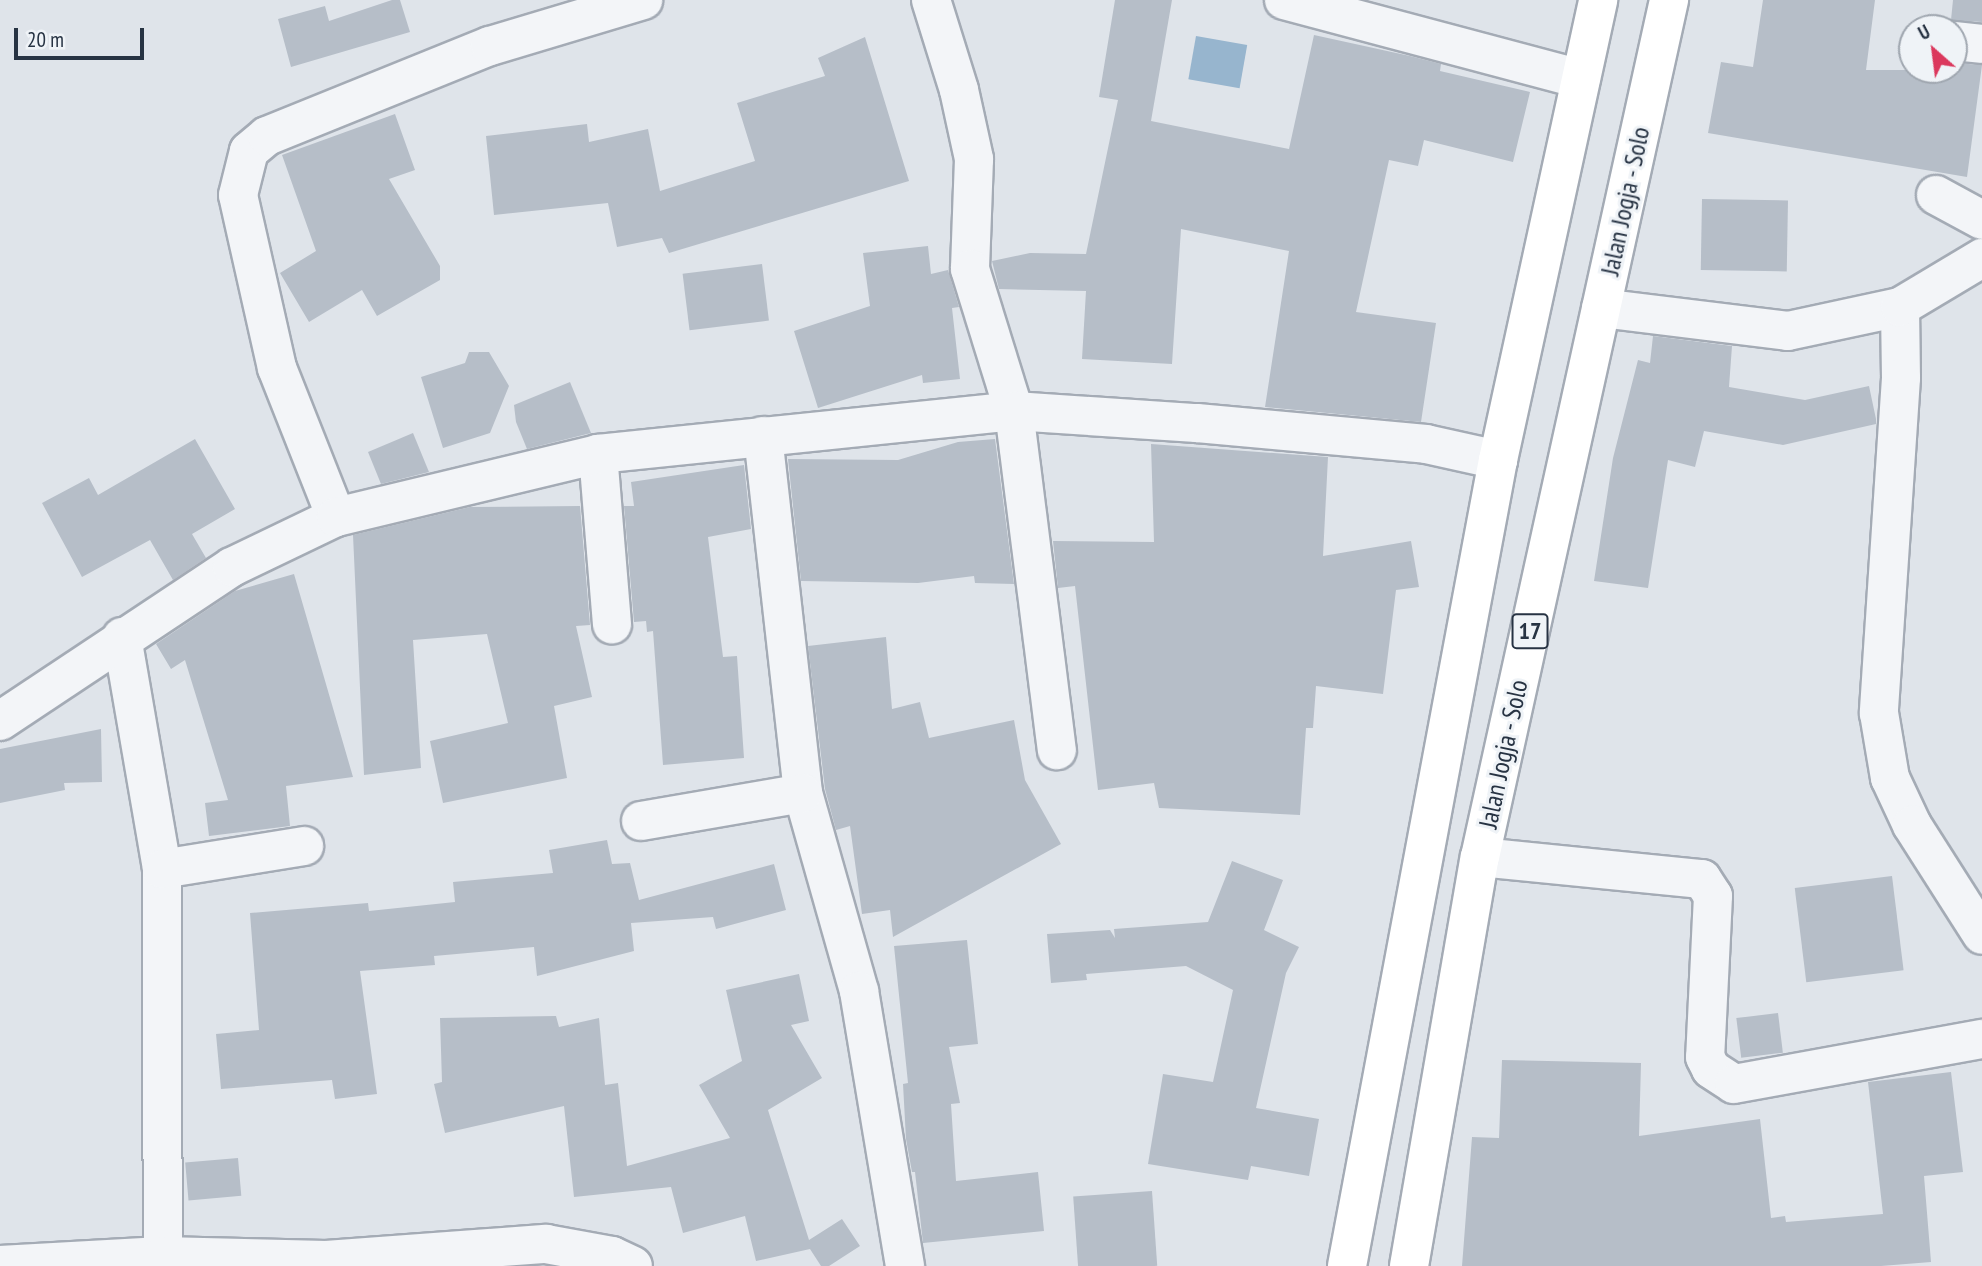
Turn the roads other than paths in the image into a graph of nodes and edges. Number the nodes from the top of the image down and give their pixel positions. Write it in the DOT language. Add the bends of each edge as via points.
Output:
graph roads {
  1 [pos="643,0"];
  2 [pos="931,0"];
  3 [pos="1284,0"];
  4 [pos="1598,0"];
  5 [pos="1669,0"];
  6 [pos="1581,79"];
  7 [pos="1936,195"];
  8 [pos="1982,220"];
  9 [pos="1982,258"];
  10 [pos="1900,307"];
  11 [pos="1601,308"];
  12 [pos="1014,411"];
  13 [pos="764,436"];
  14 [pos="598,454"];
  15 [pos="1498,460"];
  16 [pos="336,517"];
  17 [pos="612,624"];
  18 [pos="122,637"];
  19 [pos="0,720"];
  20 [pos="1057,750"];
  21 [pos="803,793"];
  22 [pos="641,821"];
  23 [pos="304,846"];
  24 [pos="1480,857"];
  25 [pos="162,869"];
  26 [pos="1982,935"];
  27 [pos="1982,1039"];
  28 [pos="162,1261"];
  29 [pos="326,1263"];
  30 [pos="0,1265"];
  31 [pos="633,1266"];
  32 [pos="905,1266"];
  33 [pos="1347,1266"];
  34 [pos="1409,1266"];
  1 -- 16 [label="street" via="490,46 267,136 249,151 238,195 277,368"];
  2 -- 12 [label="street" via="959,90 974,159 970,270"];
  3 -- 6 [label="street"];
  4 -- 6 [label="highway"];
  5 -- 11 [label="highway, Jalan Jogja - Solo / 17"];
  6 -- 15 [label="highway"];
  7 -- 8 [label="street"];
  9 -- 10 [label="street"];
  10 -- 11 [label="street" via="1788,331"];
  10 -- 26 [label="street" via="1901,378 1879,713 1890,778 1912,825"];
  11 -- 24 [label="highway, Jalan Jogja - Solo / 17"];
  12 -- 13 [label="street"];
  12 -- 15 [label="street" via="1426,443"];
  12 -- 20 [label="street"];
  13 -- 14 [label="street"];
  13 -- 21 [label="street"];
  14 -- 16 [label="street"];
  14 -- 17 [label="street"];
  15 -- 33 [label="highway"];
  16 -- 18 [label="street" via="232,567"];
  18 -- 19 [label="street"];
  18 -- 25 [label="street"];
  21 -- 22 [label="street"];
  21 -- 32 [label="street" via="859,991"];
  23 -- 25 [label="street"];
  24 -- 27 [label="street" via="1702,879 1713,896 1705,1057 1711,1069 1734,1084"];
  24 -- 34 [label="highway, Jalan Jogja - Solo / 17"];
  25 -- 28 [label="street"];
  28 -- 29 [label="street"];
  28 -- 30 [label="street"];
  29 -- 31 [label="street" via="546,1244 612,1256"];
}
